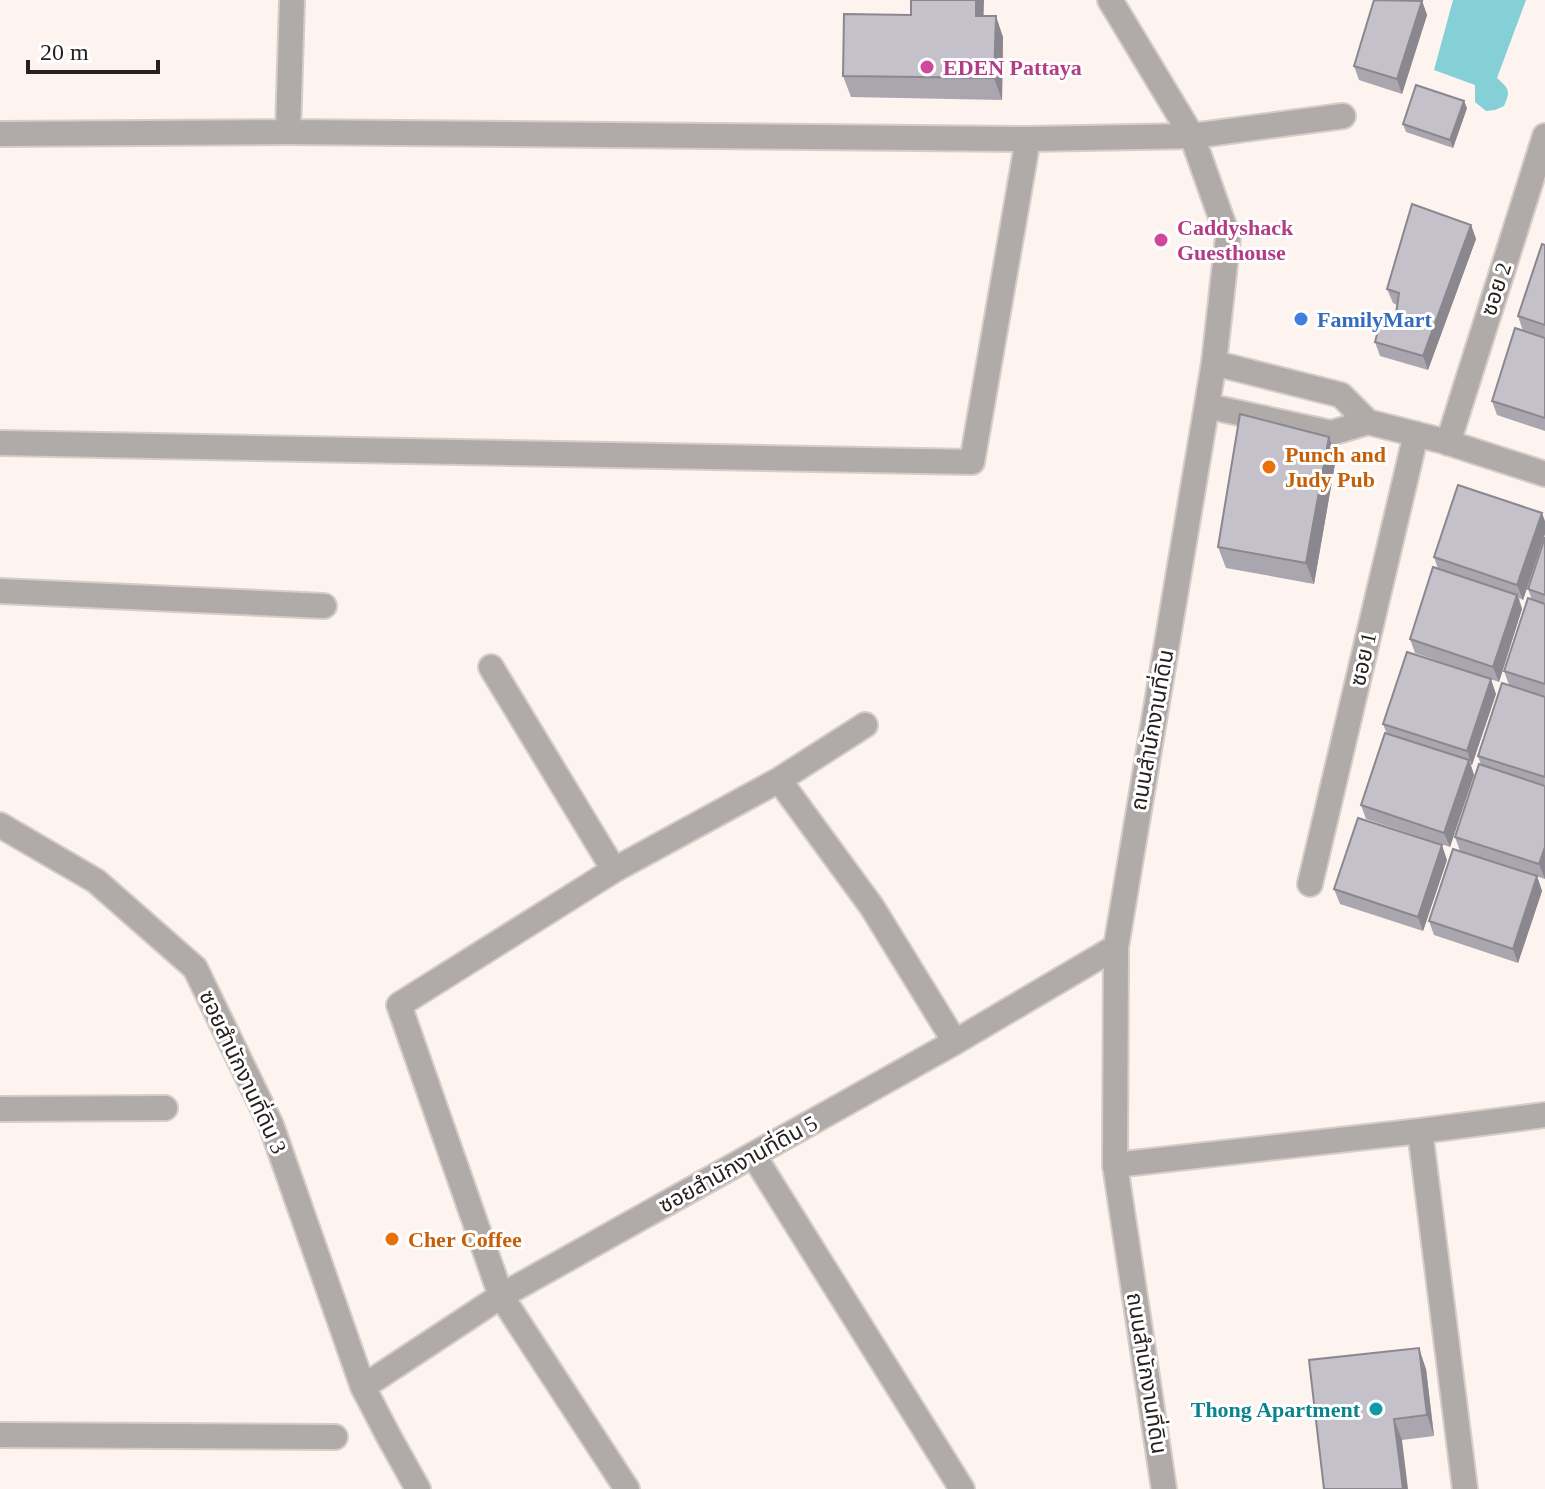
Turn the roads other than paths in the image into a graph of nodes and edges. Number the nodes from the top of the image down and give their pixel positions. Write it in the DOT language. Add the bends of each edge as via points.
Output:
graph roads {
  1 [pos="292,0"];
  2 [pos="1110,0"];
  3 [pos="1343,116"];
  4 [pos="288,132"];
  5 [pos="0,134"];
  6 [pos="1192,136"];
  7 [pos="1545,136"];
  8 [pos="1028,139"];
  9 [pos="1214,363"];
  10 [pos="1207,406"];
  11 [pos="1368,422"];
  12 [pos="1416,434"];
  13 [pos="0,443"];
  14 [pos="1448,443"];
  15 [pos="1545,474"];
  16 [pos="0,591"];
  17 [pos="324,606"];
  18 [pos="491,667"];
  19 [pos="865,725"];
  20 [pos="779,780"];
  21 [pos="0,825"];
  22 [pos="614,870"];
  23 [pos="1310,884"];
  24 [pos="1116,947"];
  25 [pos="955,1042"];
  26 [pos="165,1108"];
  27 [pos="0,1109"];
  28 [pos="1545,1115"];
  29 [pos="1420,1131"];
  30 [pos="754,1156"];
  31 [pos="1115,1165"];
  32 [pos="501,1296"];
  33 [pos="363,1387"];
  34 [pos="0,1435"];
  35 [pos="335,1437"];
  36 [pos="418,1489"];
  37 [pos="627,1489"];
  38 [pos="962,1489"];
  39 [pos="1164,1489"];
  40 [pos="1465,1489"];
  1 -- 4 [label="street"];
  2 -- 6 [label="street, ถนนสำนักงานที่ดิน"];
  3 -- 6 [label="street"];
  4 -- 5 [label="street"];
  4 -- 8 [label="street"];
  6 -- 8 [label="street"];
  6 -- 9 [label="street, ถนนสำนักงานที่ดิน" via="1228,237"];
  7 -- 14 [label="street, ซอย 2"];
  8 -- 13 [label="street" via="972,462"];
  9 -- 10 [label="street, ถนนสำนักงานที่ดิน"];
  9 -- 11 [label="street" via="1341,395"];
  10 -- 11 [label="street" via="1331,433"];
  10 -- 24 [label="street, ถนนสำนักงานที่ดิน"];
  11 -- 12 [label="street"];
  12 -- 14 [label="street"];
  12 -- 23 [label="street, ซอย 1"];
  14 -- 15 [label="street"];
  16 -- 17 [label="street"];
  18 -- 22 [label="street"];
  19 -- 20 [label="street"];
  20 -- 22 [label="street"];
  20 -- 25 [label="street" via="872,907"];
  21 -- 33 [label="street, ซอยสำนักงานที่ดิน 3" via="96,881 195,968 271,1125"];
  22 -- 32 [label="street" via="399,1005"];
  24 -- 25 [label="street, ซอยสำนักงานที่ดิน 5"];
  24 -- 31 [label="street, ถนนสำนักงานที่ดิน"];
  25 -- 30 [label="street, ซอยสำนักงานที่ดิน 5"];
  26 -- 27 [label="street"];
  28 -- 29 [label="street"];
  29 -- 31 [label="street"];
  29 -- 40 [label="street"];
  30 -- 32 [label="street, ซอยสำนักงานที่ดิน 5"];
  30 -- 38 [label="street"];
  31 -- 39 [label="street, ถนนสำนักงานที่ดิน"];
  32 -- 33 [label="street, ซอยสำนักงานที่ดิน 5"];
  32 -- 37 [label="street"];
  33 -- 36 [label="street, ซอยสำนักงานที่ดิน 3"];
  34 -- 35 [label="street"];
}
